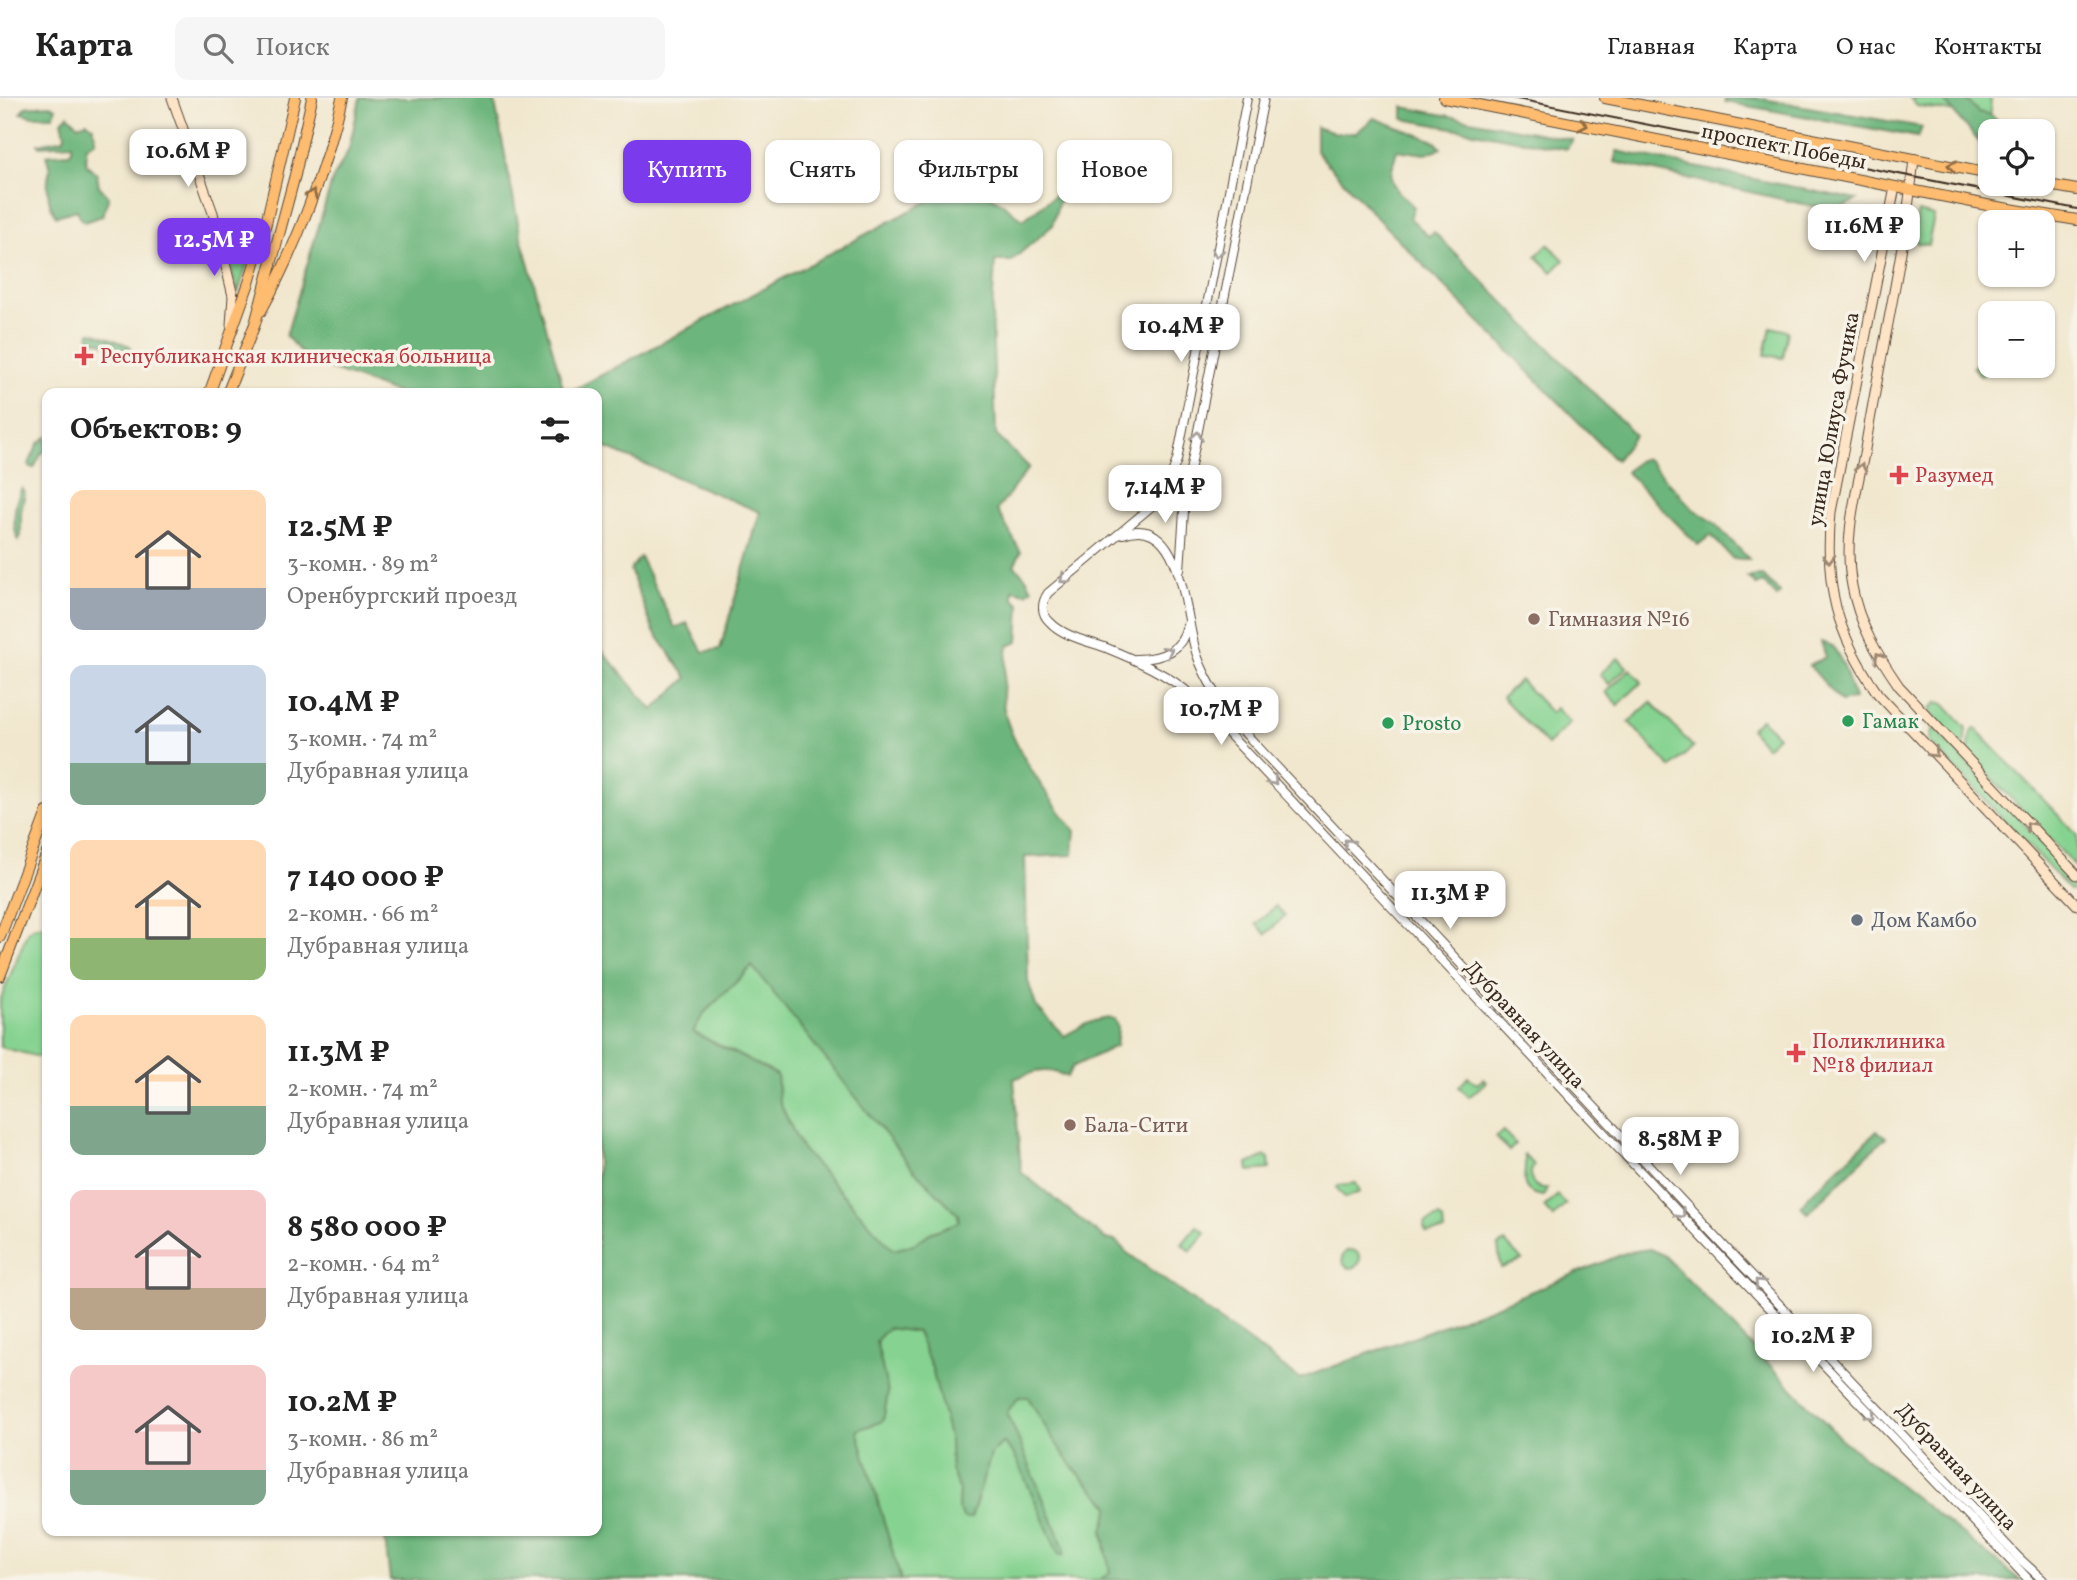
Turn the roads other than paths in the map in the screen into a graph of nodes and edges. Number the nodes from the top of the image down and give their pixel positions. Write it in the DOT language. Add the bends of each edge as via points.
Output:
graph roads {
  1 [pos="172,98"];
  2 [pos="295,98"];
  3 [pos="312,98"];
  4 [pos="342,98"];
  5 [pos="1247,98"];
  6 [pos="1264,98"];
  7 [pos="1444,98"];
  8 [pos="1605,98"];
  9 [pos="1913,159"];
  10 [pos="1978,172"];
  11 [pos="1230,186"];
  12 [pos="2055,186"];
  13 [pos="1895,187"];
  14 [pos="1248,189"];
  15 [pos="1910,190"];
  16 [pos="2077,190"];
  17 [pos="213,213"];
  18 [pos="2077,220"];
  19 [pos="266,223"];
  20 [pos="254,324"];
  21 [pos="228,344"];
  22 [pos="211,388"];
  23 [pos="229,388"];
  24 [pos="1117,536"];
  25 [pos="1180,576"];
  26 [pos="1187,620"];
  27 [pos="1130,659"];
  28 [pos="1922,712"];
  29 [pos="1907,726"];
  30 [pos="42,824"];
  31 [pos="42,866"];
  32 [pos="2077,876"];
  33 [pos="2077,905"];
  34 [pos="0,937"];
  35 [pos="0,976"];
  36 [pos="1637,1152"];
  37 [pos="1629,1159"];
  38 [pos="1723,1252"];
  39 [pos="2029,1580"];
  40 [pos="2043,1580"];
  1 -- 17 [label="main road"];
  2 -- 19 [label="main road"];
  3 -- 20 [label="main road"];
  20 -- 4 [label="main road, one-way" via="296,237"];
  5 -- 11 [label="street, Дубравная улица"];
  6 -- 14 [label="street, Дубравная улица"];
  7 -- 13 [label="main road, проспект Победы, one-way"];
  8 -- 9 [label="main road, проспект Победы"];
  10 -- 9 [label="main road, проспект Победы, one-way"];
  9 -- 15 [label="main road, улица Юлиуса Фучика"];
  11 -- 14 [label="street"];
  11 -- 24 [label="street, Дубравная улица, one-way" via="1177,460 1168,484 1152,506"];
  12 -- 16 [label="main road"];
  13 -- 15 [label="main road, проспект Победы"];
  13 -- 29 [label="main road, улица Юлиуса Фучика, one-way" via="1831,512 1829,562 1833,600 1856,662"];
  25 -- 14 [label="street, Дубравная улица, one-way" via="1185,496"];
  15 -- 18 [label="main road, проспект Победы"];
  28 -- 15 [label="main road, улица Юлиуса Фучика, one-way" via="1870,643 1853,594 1848,536"];
  17 -- 19 [label="main road" via="226,235 238,240"];
  17 -- 21 [label="main road" via="233,296"];
  19 -- 21 [label="main road"];
  20 -- 23 [label="main road"];
  21 -- 22 [label="main road"];
  24 -- 25 [label="street, Дубравная улица" via="1136,531 1159,538 1170,550"];
  24 -- 27 [label="street, Дубравная улица, one-way" via="1054,587 1044,599 1043,610 1048,621 1061,630"];
  25 -- 26 [label="street, Дубравная улица"];
  27 -- 26 [label="street, one-way" via="1154,658 1175,649 1184,638"];
  36 -- 26 [label="street, Дубравная улица, one-way" via="1245,733 1203,671"];
  27 -- 37 [label="street, Дубравная улица, one-way" via="1168,677 1194,697"];
  28 -- 29 [label="main road"];
  32 -- 28 [label="main road, улица Юлиуса Фучика, one-way"];
  29 -- 33 [label="main road, улица Юлиуса Фучика, one-way"];
  30 -- 34 [label="main road"];
  31 -- 35 [label="main road"];
  36 -- 37 [label="street"];
  36 -- 38 [label="street, Дубравная улица"];
  37 -- 38 [label="street, Дубравная улица, one-way"];
  38 -- 39 [label="street, Дубравная улица, one-way"];
  40 -- 38 [label="street, Дубравная улица, one-way"];
}
